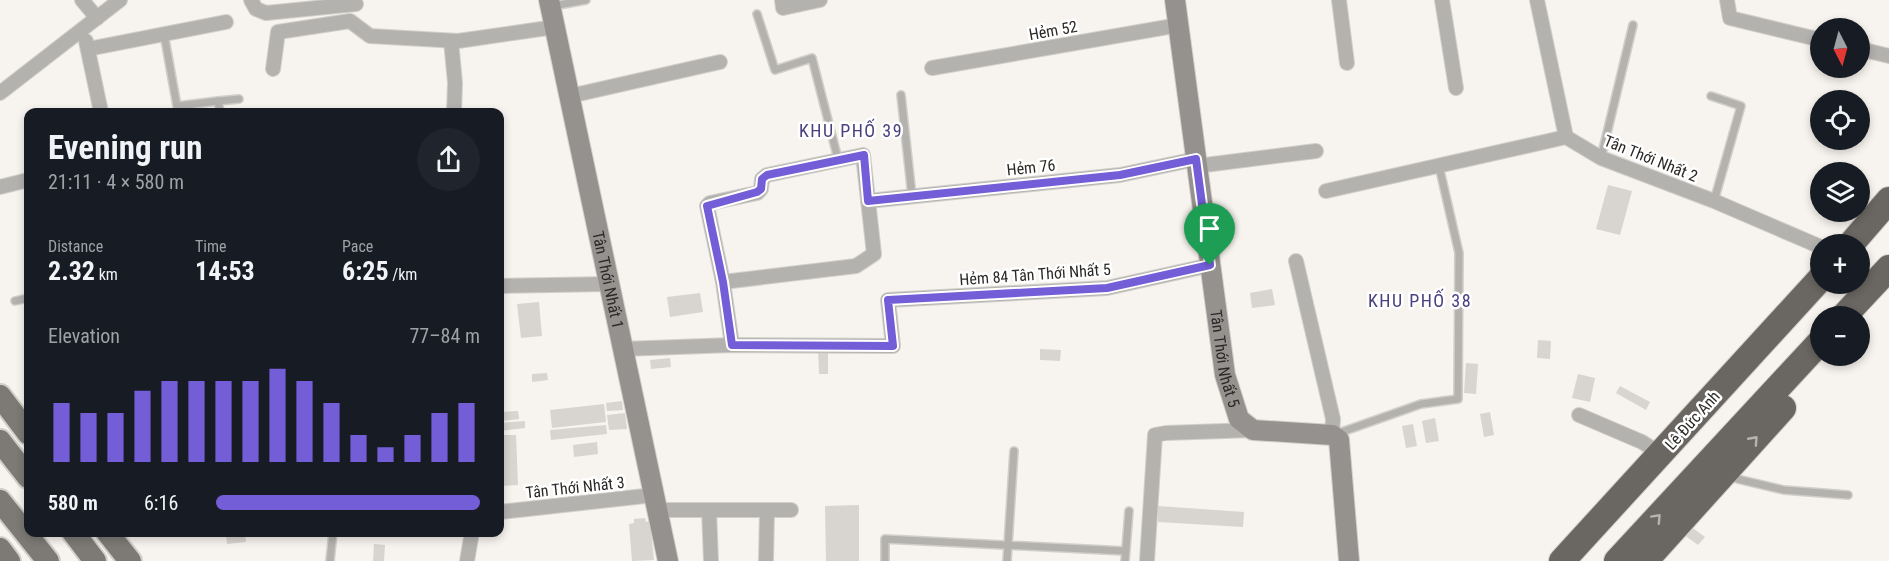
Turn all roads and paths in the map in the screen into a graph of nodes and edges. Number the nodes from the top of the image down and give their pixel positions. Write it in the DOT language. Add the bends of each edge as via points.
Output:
graph roads {
  1 [pos="82,0"];
  2 [pos="120,0"];
  3 [pos="251,0"];
  4 [pos="586,0"];
  5 [pos="782,0"];
  6 [pos="820,0"];
  7 [pos="1175,0"];
  8 [pos="1339,0"];
  9 [pos="1442,0"];
  10 [pos="1537,0"];
  11 [pos="1727,0"];
  12 [pos="339,3"];
  13 [pos="550,3"];
  14 [pos="356,4"];
  15 [pos="757,14"];
  16 [pos="97,18"];
  17 [pos="226,22"];
  18 [pos="1179,25"];
  19 [pos="1633,25"];
  20 [pos="555,27"];
  21 [pos="83,30"];
  22 [pos="164,34"];
  23 [pos="1810,37"];
  24 [pos="451,41"];
  25 [pos="88,49"];
  26 [pos="1870,51"];
  27 [pos="1889,56"];
  28 [pos="720,62"];
  29 [pos="1347,63"];
  30 [pos="932,68"];
  31 [pos="273,69"];
  32 [pos="1455,88"];
  33 [pos="0,93"];
  34 [pos="901,95"];
  35 [pos="570,96"];
  36 [pos="1711,96"];
  37 [pos="239,99"];
  38 [pos="218,101"];
  39 [pos="100,108"];
  40 [pos="219,108"];
  41 [pos="454,108"];
  42 [pos="1566,137"];
  43 [pos="1316,151"];
  44 [pos="1601,158"];
  45 [pos="838,159"];
  46 [pos="1197,163"];
  47 [pos="1439,166"];
  48 [pos="24,181"];
  49 [pos="0,187"];
  50 [pos="1326,191"];
  51 [pos="912,196"];
  52 [pos="1889,200"];
  53 [pos="868,201"];
  54 [pos="1714,201"];
  55 [pos="1889,225"];
  56 [pos="1860,234"];
  57 [pos="1810,243"];
  58 [pos="1870,249"];
  59 [pos="1296,261"];
  60 [pos="1210,265"];
  61 [pos="1889,268"];
  62 [pos="723,282"];
  63 [pos="609,284"];
  64 [pos="504,286"];
  65 [pos="1889,289"];
  66 [pos="1810,290"];
  67 [pos="1830,294"];
  68 [pos="24,299"];
  69 [pos="15,301"];
  70 [pos="1853,306"];
  71 [pos="1870,311"];
  72 [pos="732,345"];
  73 [pos="623,349"];
  74 [pos="1810,365"];
  75 [pos="1811,366"];
  76 [pos="0,396"];
  77 [pos="1579,415"];
  78 [pos="24,427"];
  79 [pos="1253,430"];
  80 [pos="1332,435"];
  81 [pos="0,441"];
  82 [pos="1014,451"];
  83 [pos="1662,454"];
  84 [pos="24,472"];
  85 [pos="1722,475"];
  86 [pos="1848,495"];
  87 [pos="0,501"];
  88 [pos="655,502"];
  89 [pos="709,510"];
  90 [pos="767,510"];
  91 [pos="791,510"];
  92 [pos="1128,511"];
  93 [pos="504,512"];
  94 [pos="24,531"];
  95 [pos="29,537"];
  96 [pos="77,537"];
  97 [pos="111,537"];
  98 [pos="332,537"];
  99 [pos="471,537"];
  100 [pos="1008,544"];
  101 [pos="0,549"];
  102 [pos="1125,551"];
  103 [pos="9,561"];
  104 [pos="48,561"];
  105 [pos="95,561"];
  106 [pos="130,561"];
  107 [pos="330,561"];
  108 [pos="467,561"];
  109 [pos="668,561"];
  110 [pos="711,561"];
  111 [pos="766,561"];
  112 [pos="885,561"];
  113 [pos="1007,561"];
  114 [pos="1125,561"];
  115 [pos="1147,561"];
  116 [pos="1350,561"];
  117 [pos="1562,561"];
  118 [pos="1584,561"];
  119 [pos="1617,561"];
  120 [pos="1645,561"];
  1 -- 16 [label="street"];
  2 -- 16 [label="street"];
  3 -- 12 [label="street" via="256,9 266,13"];
  4 -- 13 [label="lane"];
  5 -- 6 [label="street" via="783,8"];
  7 -- 18 [label="street, Tân Thới Nhất 5"];
  8 -- 29 [label="street"];
  9 -- 32 [label="street"];
  10 -- 42 [label="street"];
  11 -- 23 [label="street" via="1730,18"];
  12 -- 14 [label="street"];
  13 -- 20 [label="street, Tân Thới Nhất 1"];
  15 -- 45 [label="lane" via="775,70 812,58"];
  16 -- 21 [label="street"];
  17 -- 22 [label="street"];
  18 -- 30 [label="street, Hẻm 52"];
  18 -- 46 [label="street, Tân Thới Nhất 5"];
  19 -- 44 [label="lane"];
  20 -- 24 [label="street"];
  20 -- 35 [label="street, Tân Thới Nhất 1"];
  21 -- 25 [label="street"];
  21 -- 33 [label="street"];
  22 -- 25 [label="street"];
  22 -- 38 [label="lane" via="177,106"];
  24 -- 31 [label="street" via="370,36 350,21 278,32"];
  24 -- 41 [label="street"];
  25 -- 39 [label="street"];
  26 -- 27 [label="street"];
  28 -- 35 [label="street"];
  34 -- 51 [label="lane"];
  35 -- 63 [label="street, Tân Thới Nhất 1"];
  36 -- 54 [label="lane" via="1742,106"];
  37 -- 38 [label="lane"];
  38 -- 40 [label="lane"];
  42 -- 44 [label="street, Tân Thới Nhất 2"];
  42 -- 47 [label="street"];
  43 -- 46 [label="street, Hẻm 76"];
  44 -- 54 [label="street, Tân Thới Nhất 2"];
  45 -- 53 [label="street" via="864,155"];
  45 -- 62 [label="street" via="767,175 757,192 707,206"];
  46 -- 51 [label="street, Hẻm 76" via="1120,175"];
  46 -- 60 [label="street, Tân Thới Nhất 5"];
  47 -- 50 [label="street"];
  47 -- 80 [label="lane" via="1459,253 1458,399 1420,404"];
  48 -- 49 [label="street"];
  51 -- 53 [label="street, Hẻm 76"];
  52 -- 56 [label="highway"];
  53 -- 62 [label="street" via="874,254 856,266"];
  54 -- 57 [label="street, Tân Thới Nhất 2"];
  55 -- 58 [label="highway"];
  59 -- 80 [label="street" via="1333,419"];
  60 -- 72 [label="street, Hẻm 84 Tân Thới Nhất 5" via="1107,288 888,300 893,346"];
  60 -- 79 [label="street, Tân Thới Nhất 5" via="1225,375 1239,419"];
  61 -- 70 [label="highway"];
  62 -- 72 [label="street"];
  63 -- 64 [label="street"];
  63 -- 73 [label="street, Tân Thới Nhất 1"];
  65 -- 71 [label="highway"];
  66 -- 83 [label="highway, Lê Đức Anh"];
  67 -- 118 [label="highway, Lê Đức Anh"];
  68 -- 69 [label="lane"];
  72 -- 73 [label="street, Hẻm 84 Tân Thới Nhất 5"];
  73 -- 88 [label="street, Tân Thới Nhất 1"];
  119 -- 74 [label="highway, one-way"];
  85 -- 75 [label="highway, one-way"];
  76 -- 78 [label="main road"];
  77 -- 83 [label="street"];
  79 -- 80 [label="street"];
  79 -- 115 [label="street" via="1155,435"];
  80 -- 116 [label="street" via="1339,440"];
  81 -- 84 [label="main road"];
  82 -- 100 [label="lane"];
  83 -- 117 [label="highway, Lê Đức Anh"];
  85 -- 86 [label="lane" via="1784,490"];
  85 -- 120 [label="highway"];
  87 -- 94 [label="main road"];
  88 -- 89 [label="street, Tân Thới Nhất 3"];
  88 -- 93 [label="street, Tân Thới Nhất 3"];
  88 -- 109 [label="street, Tân Thới Nhất 1"];
  89 -- 90 [label="street, Tân Thới Nhất 3"];
  89 -- 110 [label="street"];
  90 -- 91 [label="street, Tân Thới Nhất 3"];
  90 -- 111 [label="street"];
  92 -- 102 [label="lane"];
  95 -- 104 [label="main road"];
  96 -- 105 [label="main road"];
  97 -- 106 [label="main road"];
  98 -- 107 [label="lane"];
  99 -- 108 [label="street"];
  100 -- 102 [label="lane"];
  100 -- 112 [label="lane" via="885,539"];
  100 -- 113 [label="lane"];
  101 -- 103 [label="main road"];
  102 -- 114 [label="lane"];
}
